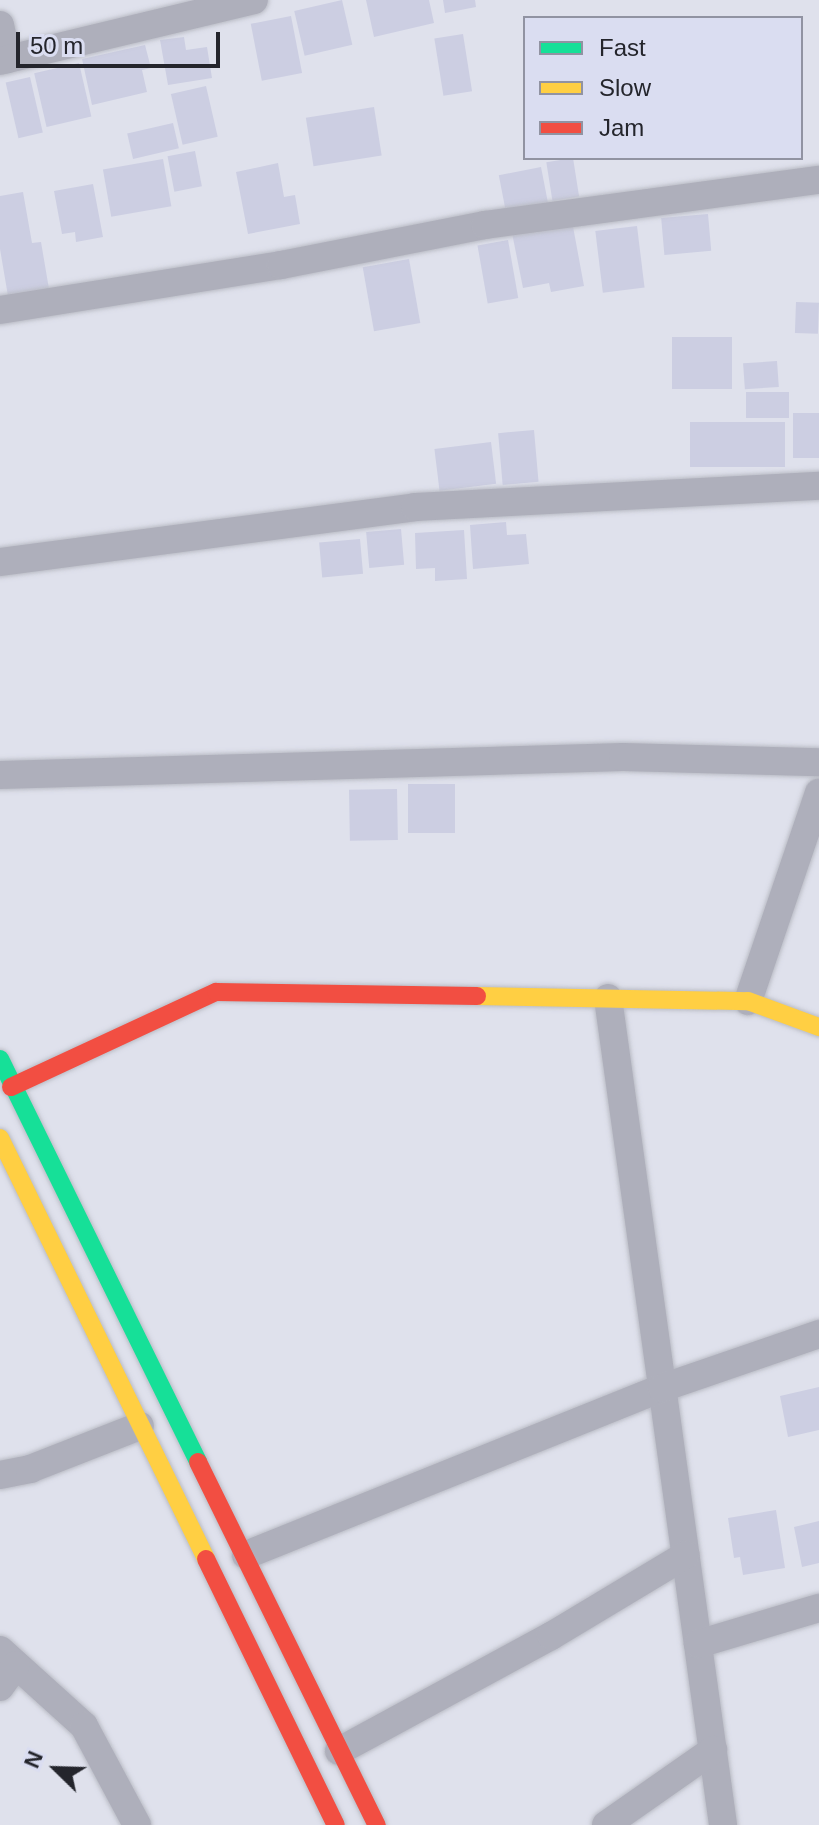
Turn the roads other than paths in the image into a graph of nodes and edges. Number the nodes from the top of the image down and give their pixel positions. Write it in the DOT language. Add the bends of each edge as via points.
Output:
graph roads {
  1 [pos="238,2"];
  2 [pos="0,25"];
  3 [pos="4,60"];
  4 [pos="819,180"];
  5 [pos="0,310"];
  6 [pos="819,486"];
  7 [pos="0,562"];
  8 [pos="819,762"];
  9 [pos="0,775"];
  10 [pos="819,793"];
  11 [pos="608,998"];
  12 [pos="748,1001"];
  13 [pos="819,1027"];
  14 [pos="0,1059"];
  15 [pos="6,1089"];
  16 [pos="0,1138"];
  17 [pos="819,1334"];
  18 [pos="662,1388"];
  19 [pos="140,1426"];
  20 [pos="0,1475"];
  21 [pos="246,1555"];
  22 [pos="686,1555"];
  23 [pos="819,1608"];
  24 [pos="698,1644"];
  25 [pos="5,1667"];
  26 [pos="713,1750"];
  27 [pos="339,1751"];
  28 [pos="137,1825"];
  29 [pos="336,1825"];
  30 [pos="377,1825"];
  31 [pos="606,1825"];
  32 [pos="723,1825"];
  1 -- 3 [label="street"];
  2 -- 3 [label="street"];
  4 -- 5 [label="street" via="485,225 281,265"];
  6 -- 7 [label="street" via="415,507"];
  8 -- 9 [label="street" via="623,757"];
  10 -- 12 [label="street"];
  11 -- 12 [label="main road"];
  11 -- 15 [label="main road" via="216,992"];
  11 -- 18 [label="street"];
  12 -- 13 [label="main road"];
  14 -- 15 [label="main road"];
  15 -- 21 [label="main road"];
  16 -- 19 [label="main road"];
  17 -- 18 [label="street"];
  18 -- 21 [label="street"];
  18 -- 22 [label="street"];
  19 -- 20 [label="street" via="30,1469"];
  19 -- 29 [label="main road"];
  21 -- 27 [label="main road"];
  22 -- 24 [label="street"];
  22 -- 27 [label="street" via="551,1636"];
  23 -- 24 [label="street"];
  24 -- 26 [label="street"];
  25 -- 28 [label="street" via="84,1726"];
  26 -- 31 [label="street"];
  26 -- 32 [label="street"];
  27 -- 30 [label="main road"];
}
